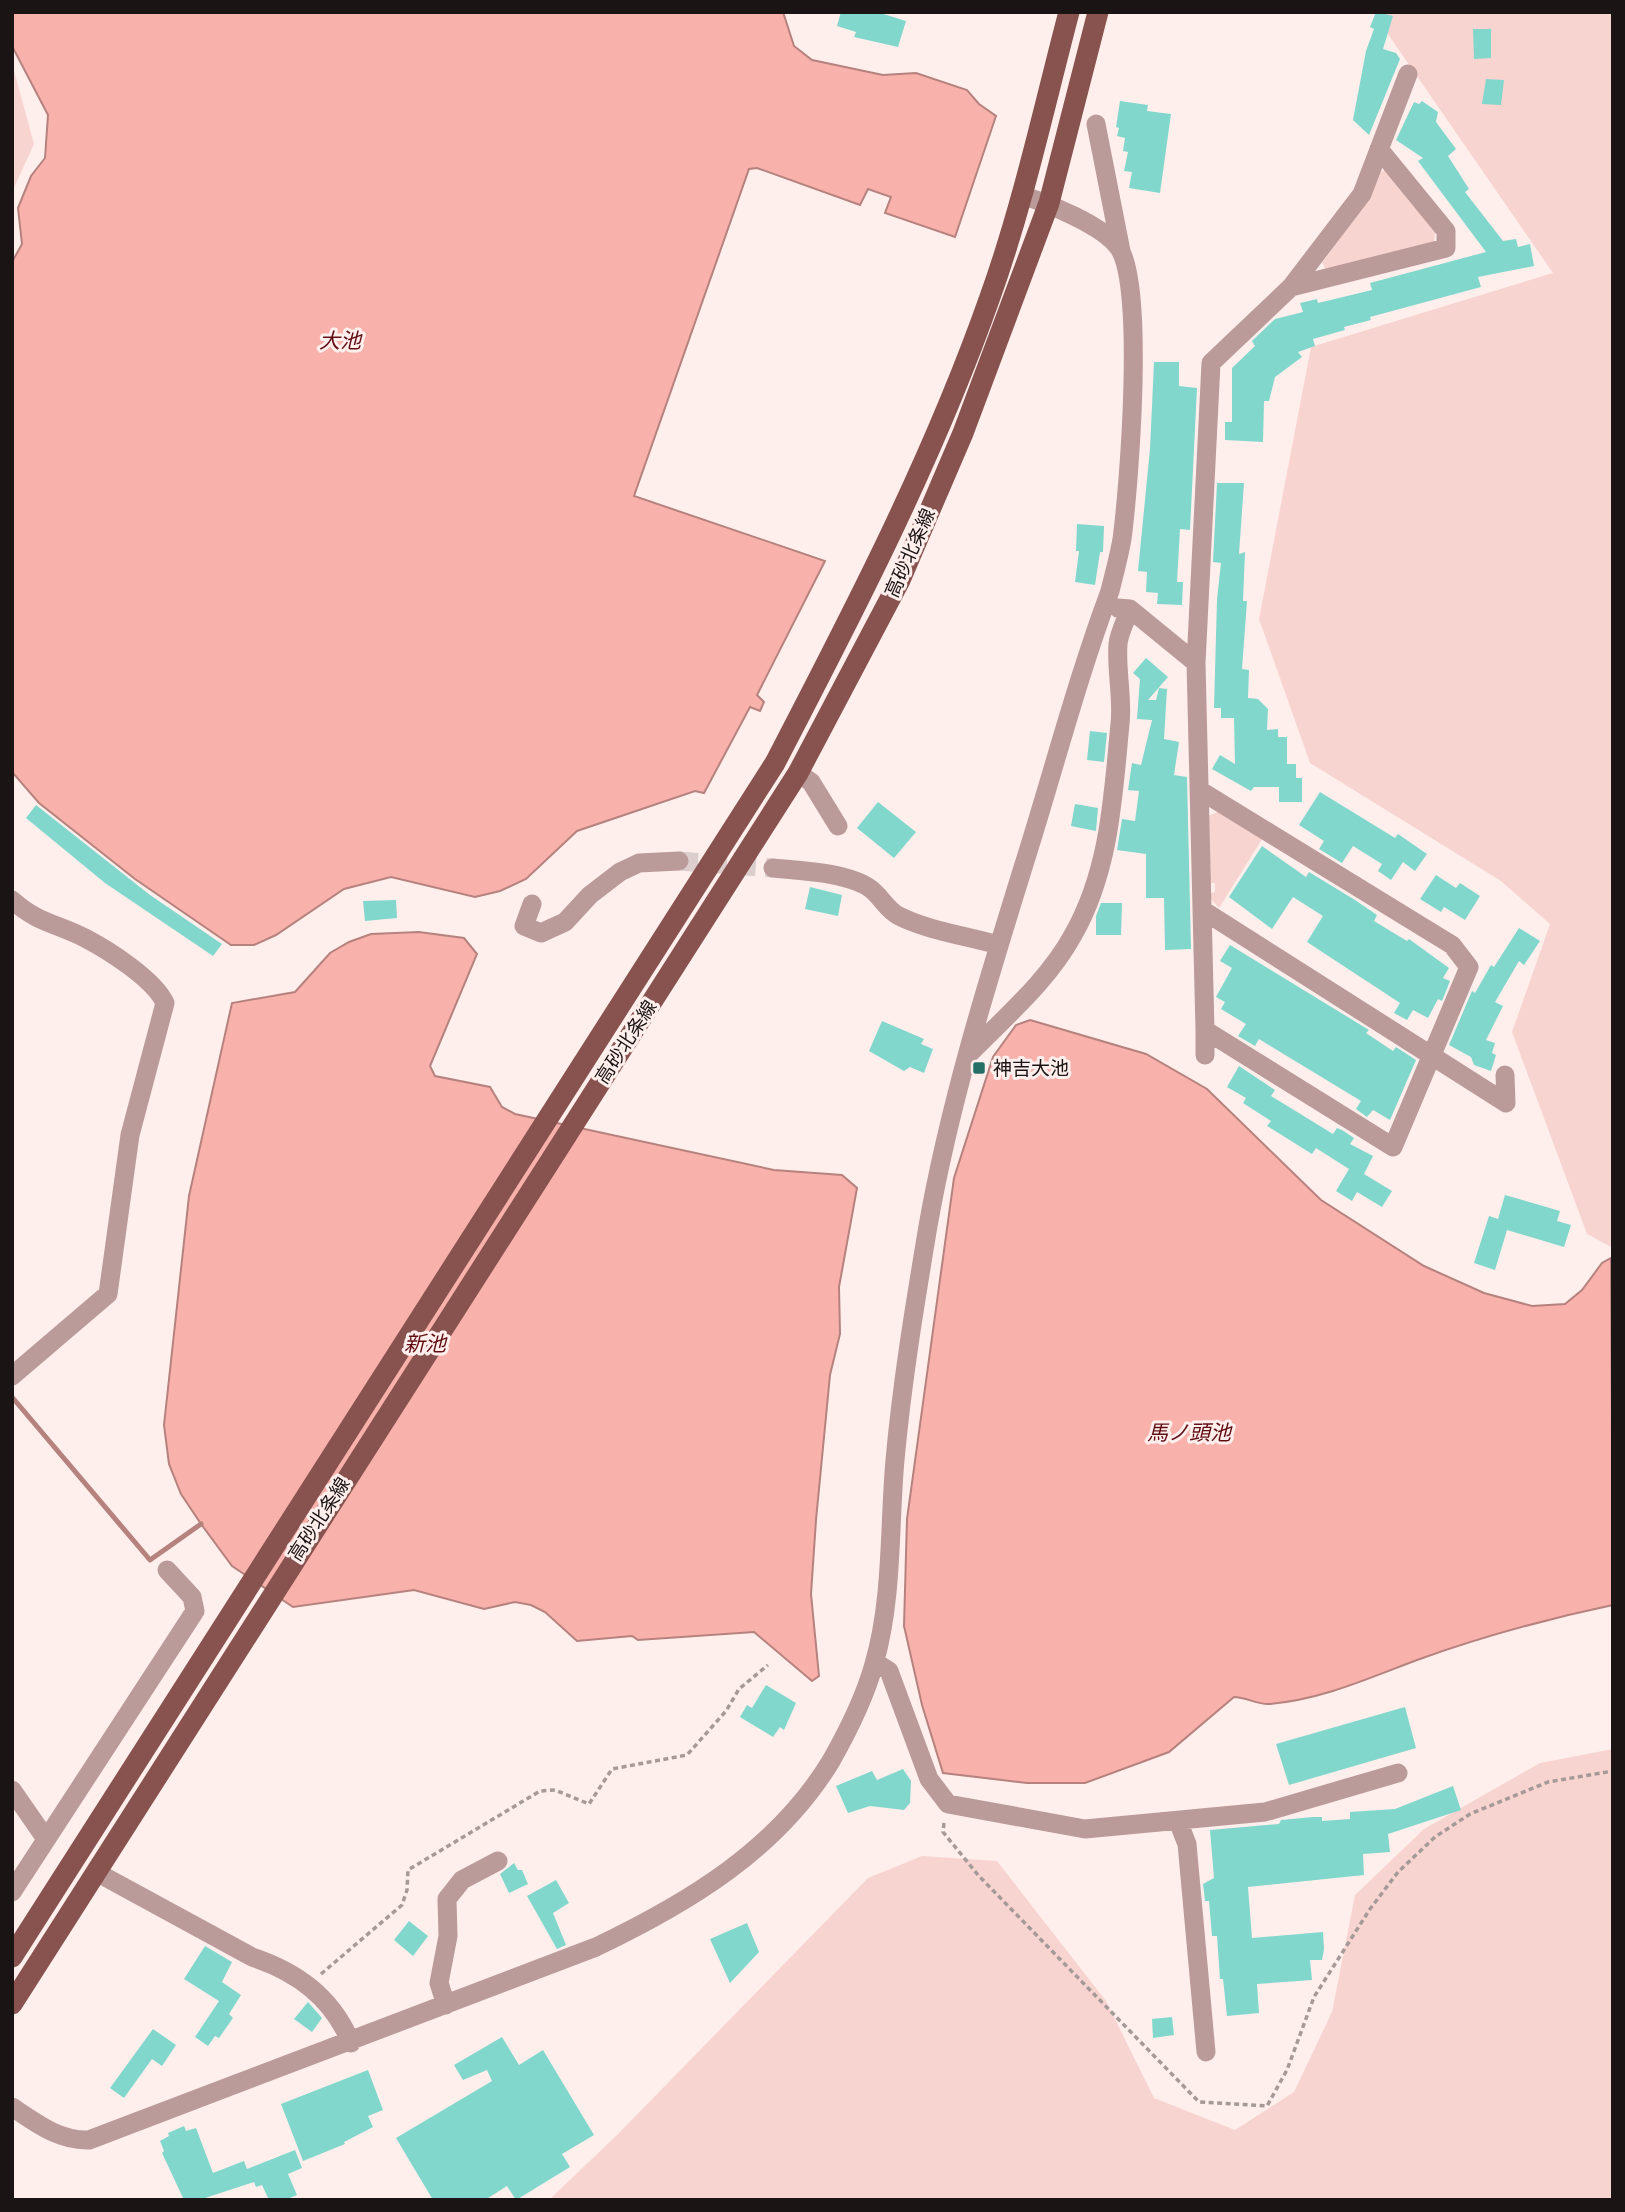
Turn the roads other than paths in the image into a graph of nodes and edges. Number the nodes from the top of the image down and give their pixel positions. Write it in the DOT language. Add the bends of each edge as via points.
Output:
graph roads {
  1 [pos="1069,12"];
  2 [pos="1098,12"];
  3 [pos="1408,74"];
  4 [pos="1096,124"];
  5 [pos="1379,149"];
  6 [pos="1021,195"];
  7 [pos="1049,203"];
  8 [pos="1121,251"];
  9 [pos="1291,287"];
  10 [pos="1105,606"];
  11 [pos="1130,609"];
  12 [pos="1196,663"];
  13 [pos="798,773"];
  14 [pos="1200,791"];
  15 [pos="838,826"];
  16 [pos="679,861"];
  17 [pos="773,868"];
  18 [pos="12,900"];
  19 [pos="532,904"];
  20 [pos="1204,911"];
  21 [pos="998,946"];
  22 [pos="1205,1030"];
  23 [pos="1205,1055"];
  24 [pos="1433,1056"];
  25 [pos="965,1058"];
  26 [pos="1505,1075"];
  27 [pos="12,1376"];
  28 [pos="167,1570"];
  29 [pos="875,1662"];
  30 [pos="1398,1773"];
  31 [pos="12,1790"];
  32 [pos="1178,1821"];
  33 [pos="46,1839"];
  34 [pos="498,1861"];
  35 [pos="96,1872"];
  36 [pos="12,1892"];
  37 [pos="12,1957"];
  38 [pos="12,2004"];
  39 [pos="446,2005"];
  40 [pos="351,2043"];
  41 [pos="1206,2052"];
  42 [pos="12,2108"];
  1 -- 6 [label="main road, 高砂北条線"];
  2 -- 7 [label="main road, 高砂北条線"];
  3 -- 5 [label="street"];
  4 -- 8 [label="street"];
  5 -- 9 [label="street" via="1362,194"];
  5 -- 9 [label="street" via="1446,231 1446,248"];
  6 -- 7 [label="street"];
  6 -- 37 [label="main road, 高砂北条線" via="990,297 876,568 775,762"];
  7 -- 8 [label="street" via="1096,229"];
  7 -- 13 [label="main road, 高砂北条線" via="963,433 900,580"];
  8 -- 10 [label="street" via="1131,300 1130,442 1121,542"];
  9 -- 12 [label="street" via="1211,363"];
  10 -- 11 [label="street"];
  10 -- 21 [label="street"];
  11 -- 12 [label="street"];
  11 -- 25 [label="street" via="1118,642 1121,719 1110,820 1091,899 1051,968"];
  12 -- 14 [label="street"];
  13 -- 15 [label="street" via="811,782"];
  13 -- 35 [label="main road, 高砂北条線"];
  14 -- 20 [label="street"];
  14 -- 24 [label="street" via="1452,945 1469,967"];
  16 -- 19 [label="street" via="639,863 620,872 565,922 541,933 524,926"];
  17 -- 21 [label="street" via="865,885 887,909 902,917"];
  18 -- 27 [label="street" via="30,916 84,937 149,982 165,1003 130,1135 108,1294"];
  20 -- 22 [label="street"];
  20 -- 24 [label="street"];
  21 -- 25 [label="street"];
  22 -- 23 [label="street"];
  22 -- 24 [label="street" via="1393,1147"];
  24 -- 26 [label="street" via="1506,1103"];
  25 -- 29 [label="street" via="942,1151 904,1374"];
  28 -- 33 [label="street" via="192,1597 195,1611"];
  29 -- 32 [label="street" via="888,1671 929,1779 948,1804 1085,1829"];
  29 -- 39 [label="street" via="852,1720 800,1805 735,1867 648,1922 596,1947"];
  30 -- 32 [label="street" via="1265,1812"];
  31 -- 33 [label="street"];
  32 -- 41 [label="street" via="1187,1844"];
  33 -- 36 [label="street"];
  34 -- 39 [label="street" via="462,1880 447,1899 448,1936 439,1983"];
  35 -- 38 [label="main road, 高砂北条線"];
  35 -- 40 [label="street" via="309,1985 336,2012"];
  39 -- 40 [label="street"];
  40 -- 42 [label="street" via="89,2140 49,2131"];
}
